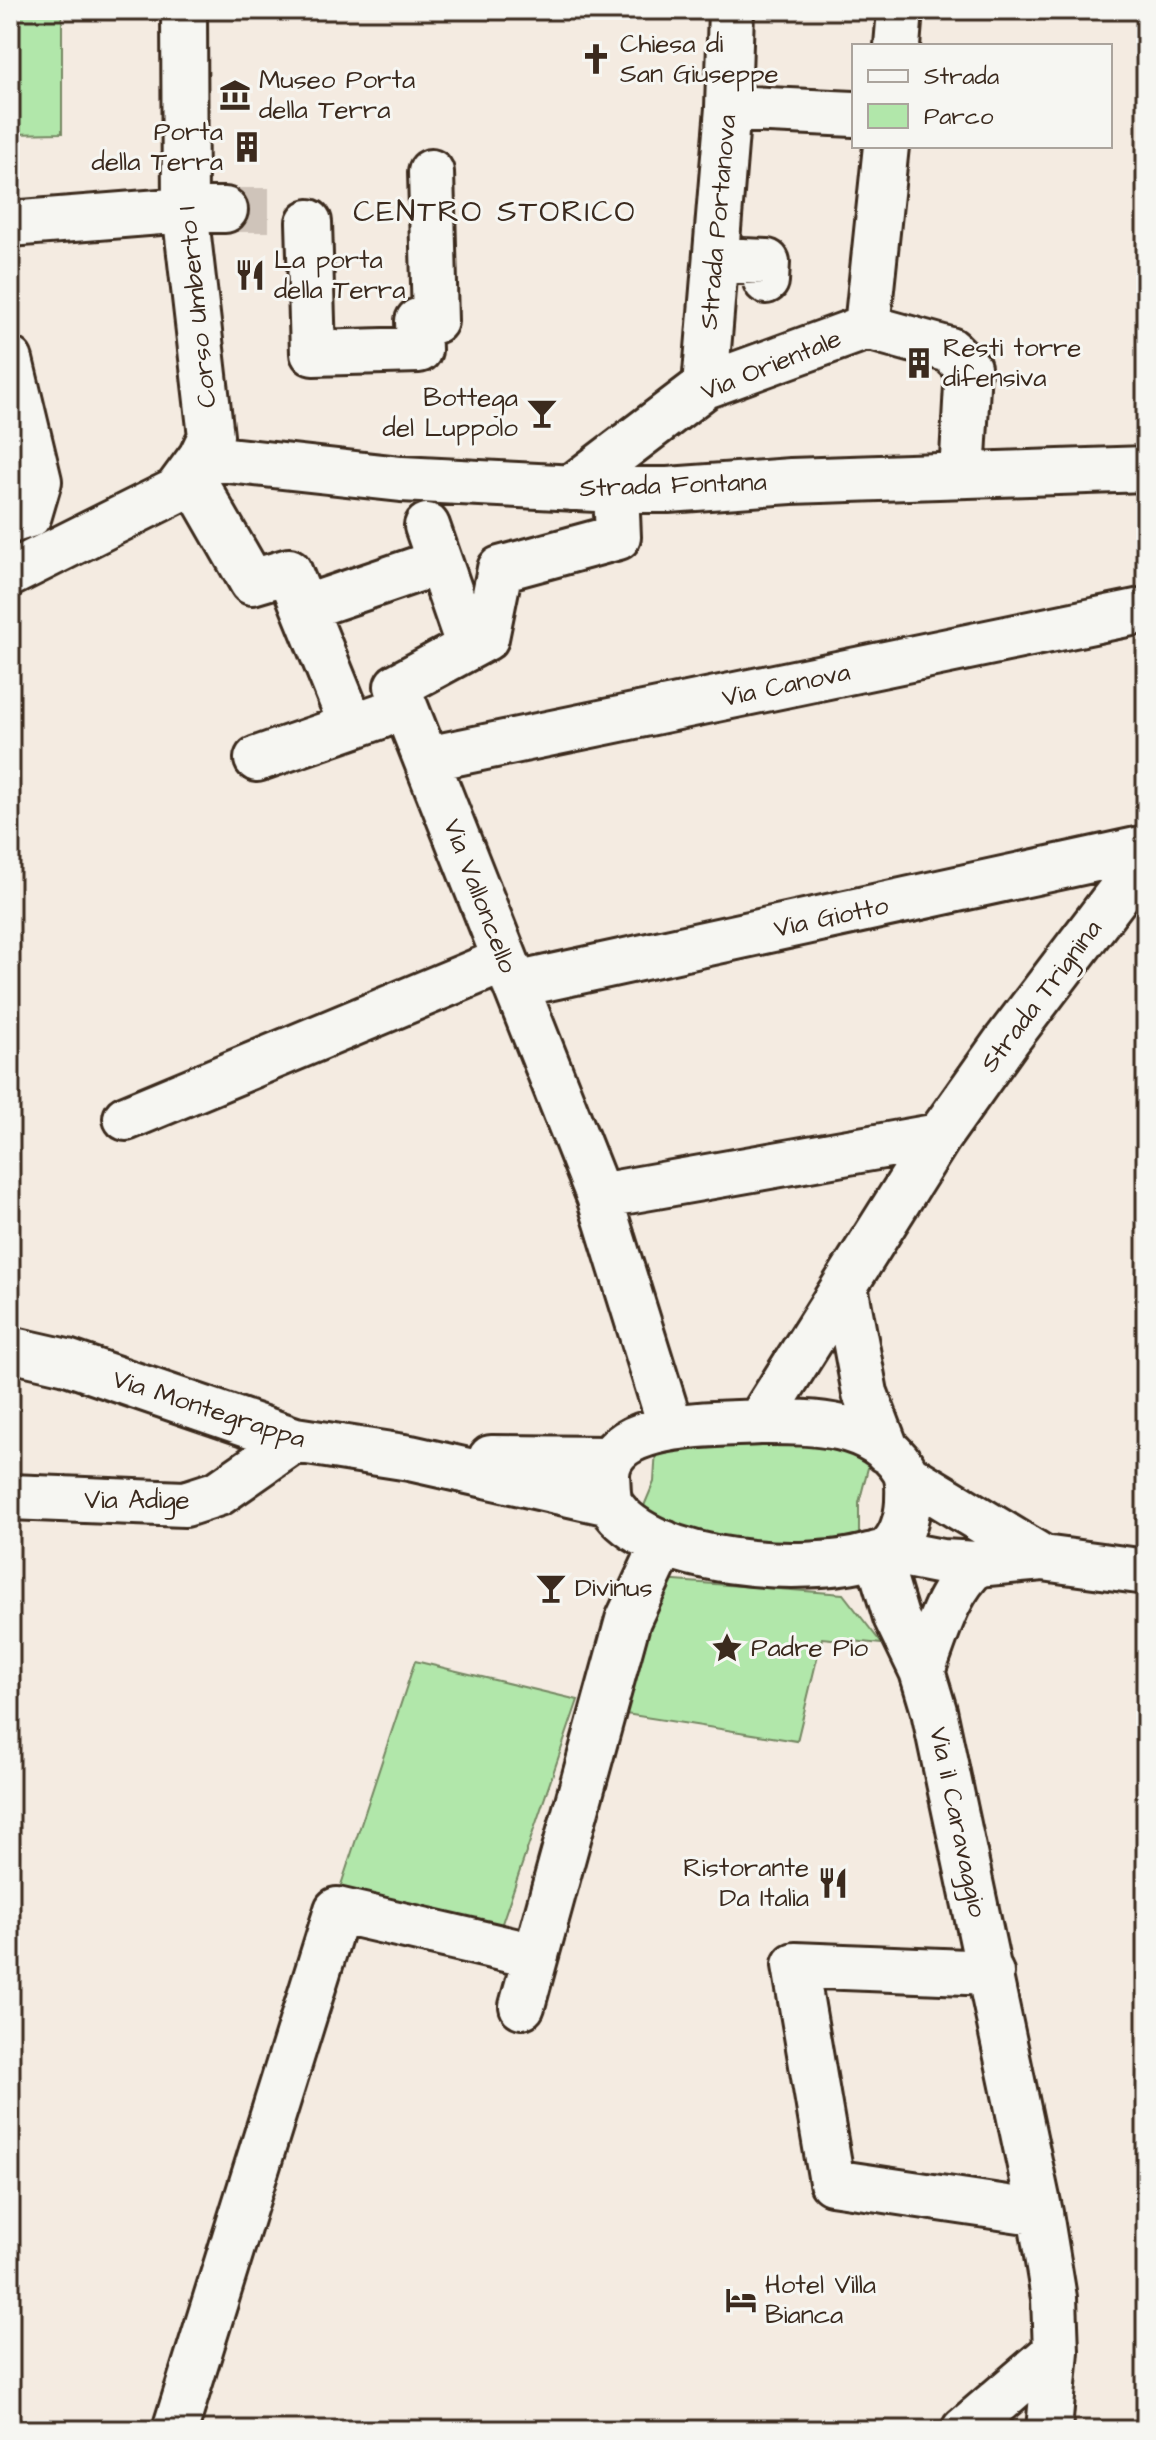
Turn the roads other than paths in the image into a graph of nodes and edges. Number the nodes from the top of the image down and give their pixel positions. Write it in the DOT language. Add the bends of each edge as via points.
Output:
graph roads {
  1 [pos="184,10"];
  2 [pos="731,10"];
  3 [pos="900,10"];
  4 [pos="897,44"];
  5 [pos="728,108"];
  6 [pos="852,114"];
  7 [pos="886,148"];
  8 [pos="431,172"];
  9 [pos="205,210"];
  10 [pos="309,222"];
  11 [pos="10,224"];
  12 [pos="717,260"];
  13 [pos="766,281"];
  14 [pos="867,327"];
  15 [pos="10,360"];
  16 [pos="705,386"];
  17 [pos="196,465"];
  18 [pos="1146,469"];
  19 [pos="962,475"];
  20 [pos="571,488"];
  21 [pos="616,490"];
  22 [pos="10,521"];
  23 [pos="10,574"];
  24 [pos="304,608"];
  25 [pos="1146,610"];
  26 [pos="469,647"];
  27 [pos="406,707"];
  28 [pos="352,726"];
  29 [pos="257,759"];
  30 [pos="427,759"];
  31 [pos="1146,848"];
  32 [pos="1146,857"];
  33 [pos="510,972"];
  34 [pos="126,1118"];
  35 [pos="939,1136"];
  36 [pos="599,1196"];
  37 [pos="845,1286"];
  38 [pos="10,1349"];
  39 [pos="759,1422"];
  40 [pos="671,1428"];
  41 [pos="295,1440"];
  42 [pos="410,1458"];
  43 [pos="609,1459"];
  44 [pos="898,1463"];
  45 [pos="10,1497"];
  46 [pos="617,1512"];
  47 [pos="664,1543"];
  48 [pos="869,1555"];
  49 [pos="1043,1558"];
  50 [pos="977,1564"];
  51 [pos="1146,1572"];
  52 [pos="628,1620"];
  53 [pos="922,1671"];
  54 [pos="535,1956"];
  55 [pos="991,1973"];
  56 [pos="522,2006"];
  57 [pos="1040,2213"];
  58 [pos="1056,2351"];
  59 [pos="175,2430"];
  60 [pos="964,2430"];
  61 [pos="1049,2430"];
  1 -- 9 [label="street, Corso Umberto I"];
  2 -- 5 [label="street, Strada Portanova"];
  3 -- 4 [label="street"];
  5 -- 6 [label="street"];
  5 -- 12 [label="street, Strada Portanova"];
  7 -- 14 [label="street, Via Orientale"];
  8 -- 10 [label="street" via="435,321 418,321 419,350 313,353"];
  9 -- 11 [label="street"];
  9 -- 17 [label="street, Corso Umberto I" via="211,436"];
  12 -- 13 [label="street" via="767,262"];
  12 -- 16 [label="street, Strada Portanova"];
  14 -- 16 [label="street, Via Orientale"];
  14 -- 19 [label="street" via="950,350 968,368"];
  15 -- 22 [label="street" via="39,481 29,515"];
  16 -- 20 [label="street, Via Orientale"];
  17 -- 20 [label="street, Strada Fontana"];
  17 -- 23 [label="street" via="176,491"];
  17 -- 24 [label="street" via="252,582 289,571"];
  18 -- 19 [label="street, Strada Fontana"];
  19 -- 21 [label="street, Strada Fontana"];
  20 -- 21 [label="street, Strada Fontana"];
  21 -- 26 [label="street" via="618,537 500,569 486,638"];
  24 -- 26 [label="street" via="433,544"];
  24 -- 28 [label="street"];
  25 -- 30 [label="street, Via Canova"];
  26 -- 27 [label="street" via="397,686"];
  27 -- 28 [label="street"];
  27 -- 30 [label="street, Via Valloncello"];
  28 -- 29 [label="street"];
  30 -- 33 [label="street, Via Valloncello"];
  31 -- 33 [label="street, Via Giotto"];
  32 -- 35 [label="street, Strada Trignina"];
  33 -- 34 [label="street, Via Giotto"];
  33 -- 36 [label="street, Via Valloncello"];
  35 -- 36 [label="street"];
  35 -- 37 [label="street, Strada Trignina"];
  36 -- 40 [label="street, Via Valloncello"];
  37 -- 39 [label="street, Strada Trignina"];
  37 -- 44 [label="street" via="865,1393"];
  38 -- 41 [label="street, Via Montegrappa" via="67,1362"];
  39 -- 40 [label="street"];
  39 -- 44 [label="street" via="823,1422 849,1429 872,1439"];
  40 -- 43 [label="street" via="641,1434"];
  41 -- 42 [label="street, Via Montegrappa"];
  41 -- 45 [label="street, Via Adige" via="219,1493 185,1504"];
  42 -- 43 [label="street, Via Montegrappa"];
  42 -- 46 [label="street, Via Montegrappa"];
  43 -- 46 [label="street"];
  44 -- 48 [label="street" via="907,1517 896,1539"];
  44 -- 49 [label="street"];
  46 -- 47 [label="street, Via Montegrappa"];
  46 -- 52 [label="street"];
  47 -- 48 [label="street, Via Montegrappa" via="720,1559 794,1565"];
  47 -- 52 [label="street"];
  48 -- 50 [label="street"];
  48 -- 53 [label="street, Via il Caravaggio"];
  49 -- 50 [label="street"];
  49 -- 51 [label="street"];
  50 -- 53 [label="street" via="963,1576 945,1609"];
  52 -- 54 [label="street"];
  53 -- 55 [label="street, Via il Caravaggio"];
  54 -- 56 [label="street"];
  54 -- 59 [label="street" via="337,1910"];
  55 -- 57 [label="street, Via il Caravaggio"];
  55 -- 57 [label="street" via="795,1965 832,2182"];
  57 -- 58 [label="street, Via il Caravaggio" via="1054,2298"];
  58 -- 60 [label="street"];
  58 -- 61 [label="street, Via il Caravaggio"];
}
